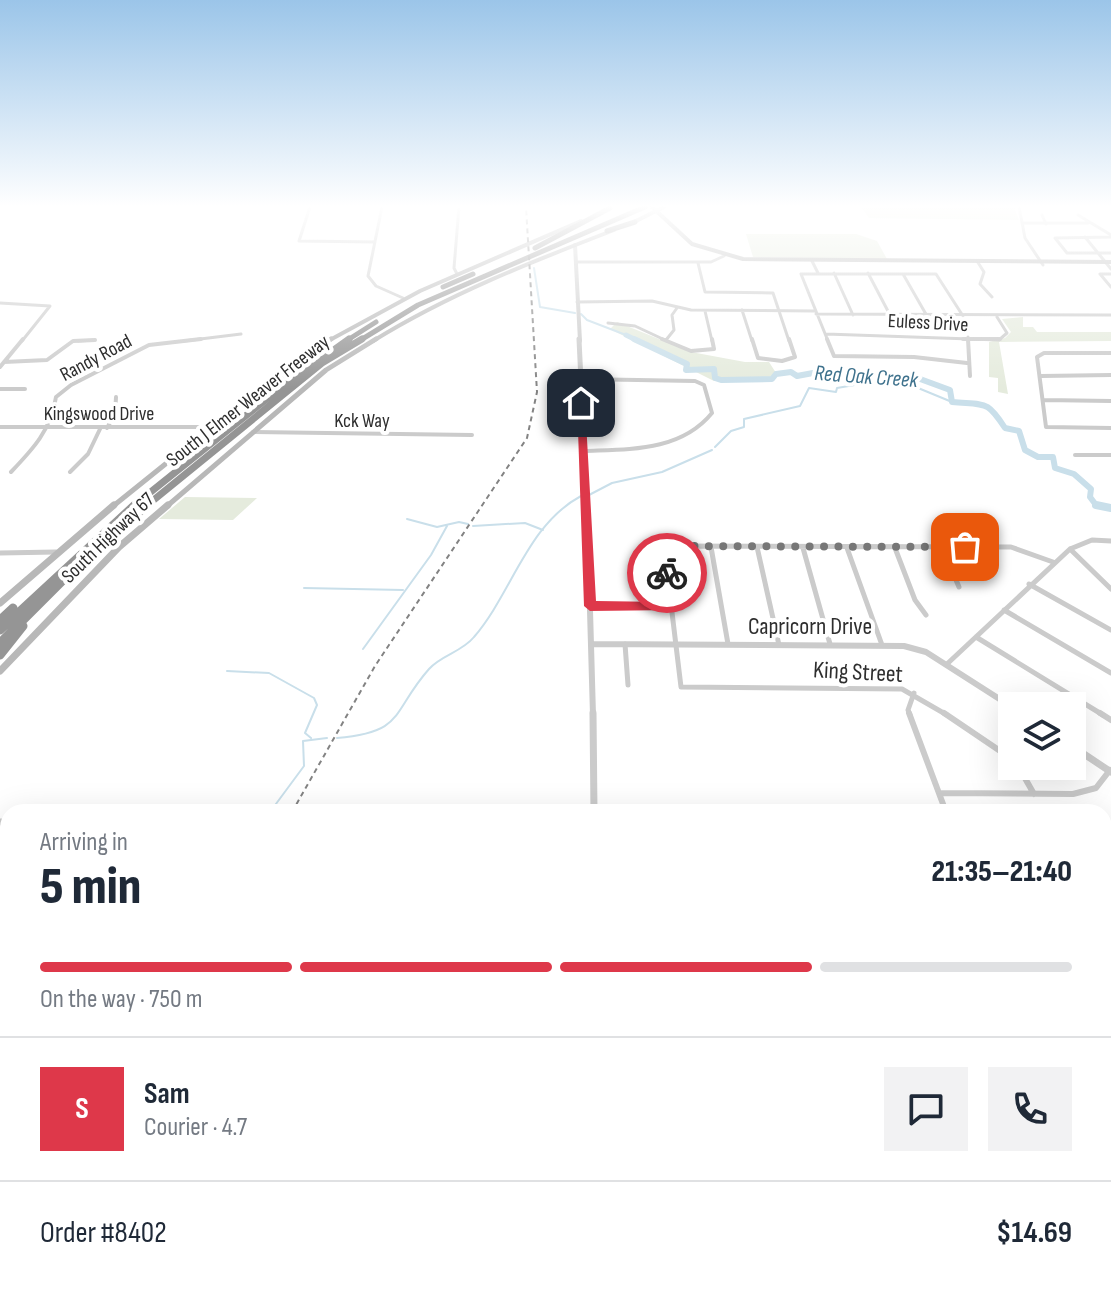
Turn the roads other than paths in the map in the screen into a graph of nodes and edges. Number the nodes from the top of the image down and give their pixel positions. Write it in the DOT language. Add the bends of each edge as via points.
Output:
graph roads {
  1 [pos="372,268"];
  2 [pos="454,268"];
  3 [pos="472,268"];
  4 [pos="490,268"];
  5 [pos="503,268"];
  6 [pos="516,268"];
  7 [pos="577,268"];
  8 [pos="699,268"];
  9 [pos="815,268"];
  10 [pos="919,268"];
  11 [pos="982,268"];
  12 [pos="1107,268"];
  13 [pos="818,273"];
  14 [pos="834,273"];
  15 [pos="868,273"];
  16 [pos="457,274"];
  17 [pos="902,274"];
  18 [pos="922,274"];
  19 [pos="1111,287"];
  20 [pos="992,297"];
  21 [pos="403,298"];
  22 [pos="577,302"];
  23 [pos="2,305"];
  24 [pos="677,308"];
  25 [pos="742,310"];
  26 [pos="705,311"];
  27 [pos="779,311"];
  28 [pos="816,312"];
  29 [pos="853,315"];
  30 [pos="890,315"];
  31 [pos="1111,315"];
  32 [pos="927,316"];
  33 [pos="963,316"];
  34 [pos="997,317"];
  35 [pos="608,323"];
  36 [pos="361,330"];
  37 [pos="241,334"];
  38 [pos="826,334"];
  39 [pos="968,337"];
  40 [pos="95,340"];
  41 [pos="666,340"];
  42 [pos="1111,353"];
  43 [pos="4,362"];
  44 [pos="967,363"];
  45 [pos="0,367"];
  46 [pos="1111,375"];
  47 [pos="970,376"];
  48 [pos="1041,376"];
  49 [pos="580,379"];
  50 [pos="0,389"];
  51 [pos="25,389"];
  52 [pos="116,397"];
  53 [pos="247,399"];
  54 [pos="1044,400"];
  55 [pos="1111,401"];
  56 [pos="0,427"];
  57 [pos="47,428"];
  58 [pos="107,428"];
  59 [pos="1111,428"];
  60 [pos="100,429"];
  61 [pos="201,431"];
  62 [pos="252,432"];
  63 [pos="472,435"];
  64 [pos="583,451"];
  65 [pos="1075,455"];
  66 [pos="1111,455"];
  67 [pos="11,472"];
  68 [pos="70,472"];
  69 [pos="1111,541"];
  70 [pos="711,547"];
  71 [pos="757,547"];
  72 [pos="942,547"];
  73 [pos="803,548"];
  74 [pos="847,548"];
  75 [pos="895,548"];
  76 [pos="1070,549"];
  77 [pos="56,552"];
  78 [pos="0,553"];
  79 [pos="1053,562"];
  80 [pos="67,576"];
  81 [pos="44,584"];
  82 [pos="1029,584"];
  83 [pos="959,587"];
  84 [pos="1111,589"];
  85 [pos="0,603"];
  86 [pos="590,606"];
  87 [pos="672,606"];
  88 [pos="1004,610"];
  89 [pos="926,615"];
  90 [pos="0,620"];
  91 [pos="0,630"];
  92 [pos="1111,630"];
  93 [pos="975,637"];
  94 [pos="0,643"];
  95 [pos="592,644"];
  96 [pos="625,644"];
  97 [pos="677,644"];
  98 [pos="728,644"];
  99 [pos="830,644"];
  100 [pos="779,645"];
  101 [pos="882,645"];
  102 [pos="0,655"];
  103 [pos="947,664"];
  104 [pos="0,671"];
  105 [pos="1111,673"];
  106 [pos="628,685"];
  107 [pos="914,693"];
  108 [pos="998,698"];
  109 [pos="1111,720"];
  110 [pos="998,750"];
  111 [pos="1086,755"];
  112 [pos="1111,771"];
  113 [pos="1026,780"];
  114 [pos="939,793"];
  115 [pos="1034,794"];
  116 [pos="594,804"];
  117 [pos="943,804"];
  1 -- 21 [label="street" via="370,279"];
  2 -- 16 [label="street"];
  3 -- 16 [label="main road, South Highway 67"];
  4 -- 36 [label="highway, South J Elmer Weaver Freeway"];
  5 -- 80 [label="highway, South J Elmer Weaver Freeway" via="418,305 322,363"];
  6 -- 62 [label="main road, South Highway 67" via="397,325 326,370"];
  7 -- 22 [label="street"];
  8 -- 27 [label="street" via="705,292 773,293"];
  9 -- 13 [label="street"];
  10 -- 18 [label="street"];
  11 -- 20 [label="street" via="980,284"];
  12 -- 19 [label="street" via="1100,274"];
  13 -- 14 [label="street"];
  13 -- 28 [label="street" via="801,274"];
  14 -- 15 [label="street"];
  14 -- 29 [label="street"];
  15 -- 17 [label="street"];
  15 -- 30 [label="street"];
  16 -- 21 [label="main road, South Highway 67"];
  17 -- 18 [label="street"];
  17 -- 32 [label="street"];
  18 -- 33 [label="street" via="936,274"];
  21 -- 53 [label="main road, South Highway 67" via="336,335"];
  22 -- 24 [label="street" via="652,301"];
  22 -- 49 [label="street"];
  23 -- 43 [label="street" via="49,304"];
  24 -- 26 [label="street"];
  24 -- 41 [label="street" via="672,315 674,330"];
  25 -- 26 [label="street"];
  25 -- 27 [label="street"];
  25 -- 27 [label="street" via="755,354 782,361 795,357"];
  26 -- 41 [label="street" via="712,351 695,352"];
  27 -- 28 [label="street"];
  28 -- 29 [label="street"];
  28 -- 38 [label="street"];
  29 -- 30 [label="street"];
  30 -- 32 [label="street"];
  31 -- 34 [label="street"];
  32 -- 33 [label="street"];
  33 -- 34 [label="street"];
  34 -- 39 [label="street, Euless Drive" via="1007,333 1004,338"];
  35 -- 41 [label="street" via="627,322"];
  36 -- 53 [label="highway"];
  36 -- 81 [label="highway, South J Elmer Weaver Freeway" via="246,413"];
  37 -- 57 [label="street, Randy Road" via="144,348 64,389 53,401"];
  38 -- 39 [label="street, Euless Drive"];
  38 -- 44 [label="street" via="834,356"];
  39 -- 44 [label="street"];
  40 -- 43 [label="street" via="73,341 47,360"];
  42 -- 48 [label="street" via="1039,354"];
  43 -- 45 [label="street"];
  44 -- 47 [label="street"];
  46 -- 48 [label="street"];
  48 -- 54 [label="street"];
  49 -- 64 [label="street"];
  49 -- 64 [label="street" via="695,381 706,391 710,418 650,450"];
  50 -- 51 [label="street"];
  52 -- 58 [label="street"];
  53 -- 61 [label="main road, South Highway 67"];
  54 -- 55 [label="street"];
  54 -- 59 [label="street" via="1046,427"];
  56 -- 57 [label="street, Kingswood Drive"];
  57 -- 60 [label="street, Kingswood Drive"];
  57 -- 67 [label="street, Randy Road" via="32,454"];
  58 -- 60 [label="street, Kingswood Drive"];
  58 -- 61 [label="street, Kingswood Drive"];
  60 -- 68 [label="street" via="88,454"];
  61 -- 77 [label="main road, South Highway 67"];
  62 -- 63 [label="street, Kck Way"];
  62 -- 104 [label="main road, South Highway 67" via="119,547"];
  64 -- 86 [label="street"];
  65 -- 66 [label="street"];
  69 -- 76 [label="street" via="1092,540"];
  70 -- 71 [label="street"];
  70 -- 87 [label="street" via="664,546"];
  70 -- 98 [label="street"];
  71 -- 73 [label="street"];
  71 -- 100 [label="street"];
  72 -- 75 [label="street"];
  72 -- 79 [label="street" via="1011,547"];
  72 -- 83 [label="street"];
  73 -- 74 [label="street"];
  73 -- 99 [label="street"];
  74 -- 75 [label="street"];
  74 -- 101 [label="street"];
  75 -- 89 [label="street"];
  76 -- 79 [label="street"];
  76 -- 84 [label="street"];
  77 -- 78 [label="street"];
  77 -- 85 [label="main road, South Highway 67"];
  79 -- 82 [label="street"];
  80 -- 94 [label="highway, South J Elmer Weaver Freeway"];
  80 -- 102 [label="highway"];
  81 -- 90 [label="highway"];
  81 -- 91 [label="highway, South J Elmer Weaver Freeway"];
  82 -- 88 [label="street"];
  82 -- 92 [label="street"];
  86 -- 87 [label="street"];
  86 -- 95 [label="street"];
  87 -- 97 [label="street"];
  88 -- 93 [label="street"];
  88 -- 105 [label="street"];
  93 -- 103 [label="street"];
  93 -- 109 [label="street"];
  95 -- 96 [label="street, Capricorn Drive"];
  95 -- 116 [label="street"];
  96 -- 97 [label="street, Capricorn Drive"];
  96 -- 106 [label="street"];
  97 -- 98 [label="street, Capricorn Drive"];
  97 -- 107 [label="street, King Street" via="681,687 878,687"];
  98 -- 100 [label="street, Capricorn Drive"];
  99 -- 100 [label="street, Capricorn Drive"];
  99 -- 101 [label="street, Capricorn Drive"];
  101 -- 103 [label="street, Capricorn Drive" via="926,652"];
  103 -- 108 [label="street, Capricorn Drive"];
  107 -- 110 [label="street, King Street"];
  107 -- 114 [label="street" via="908,710"];
  111 -- 112 [label="street"];
  112 -- 115 [label="street" via="1096,788"];
  113 -- 115 [label="street"];
  114 -- 115 [label="street"];
  114 -- 117 [label="street"];
}
